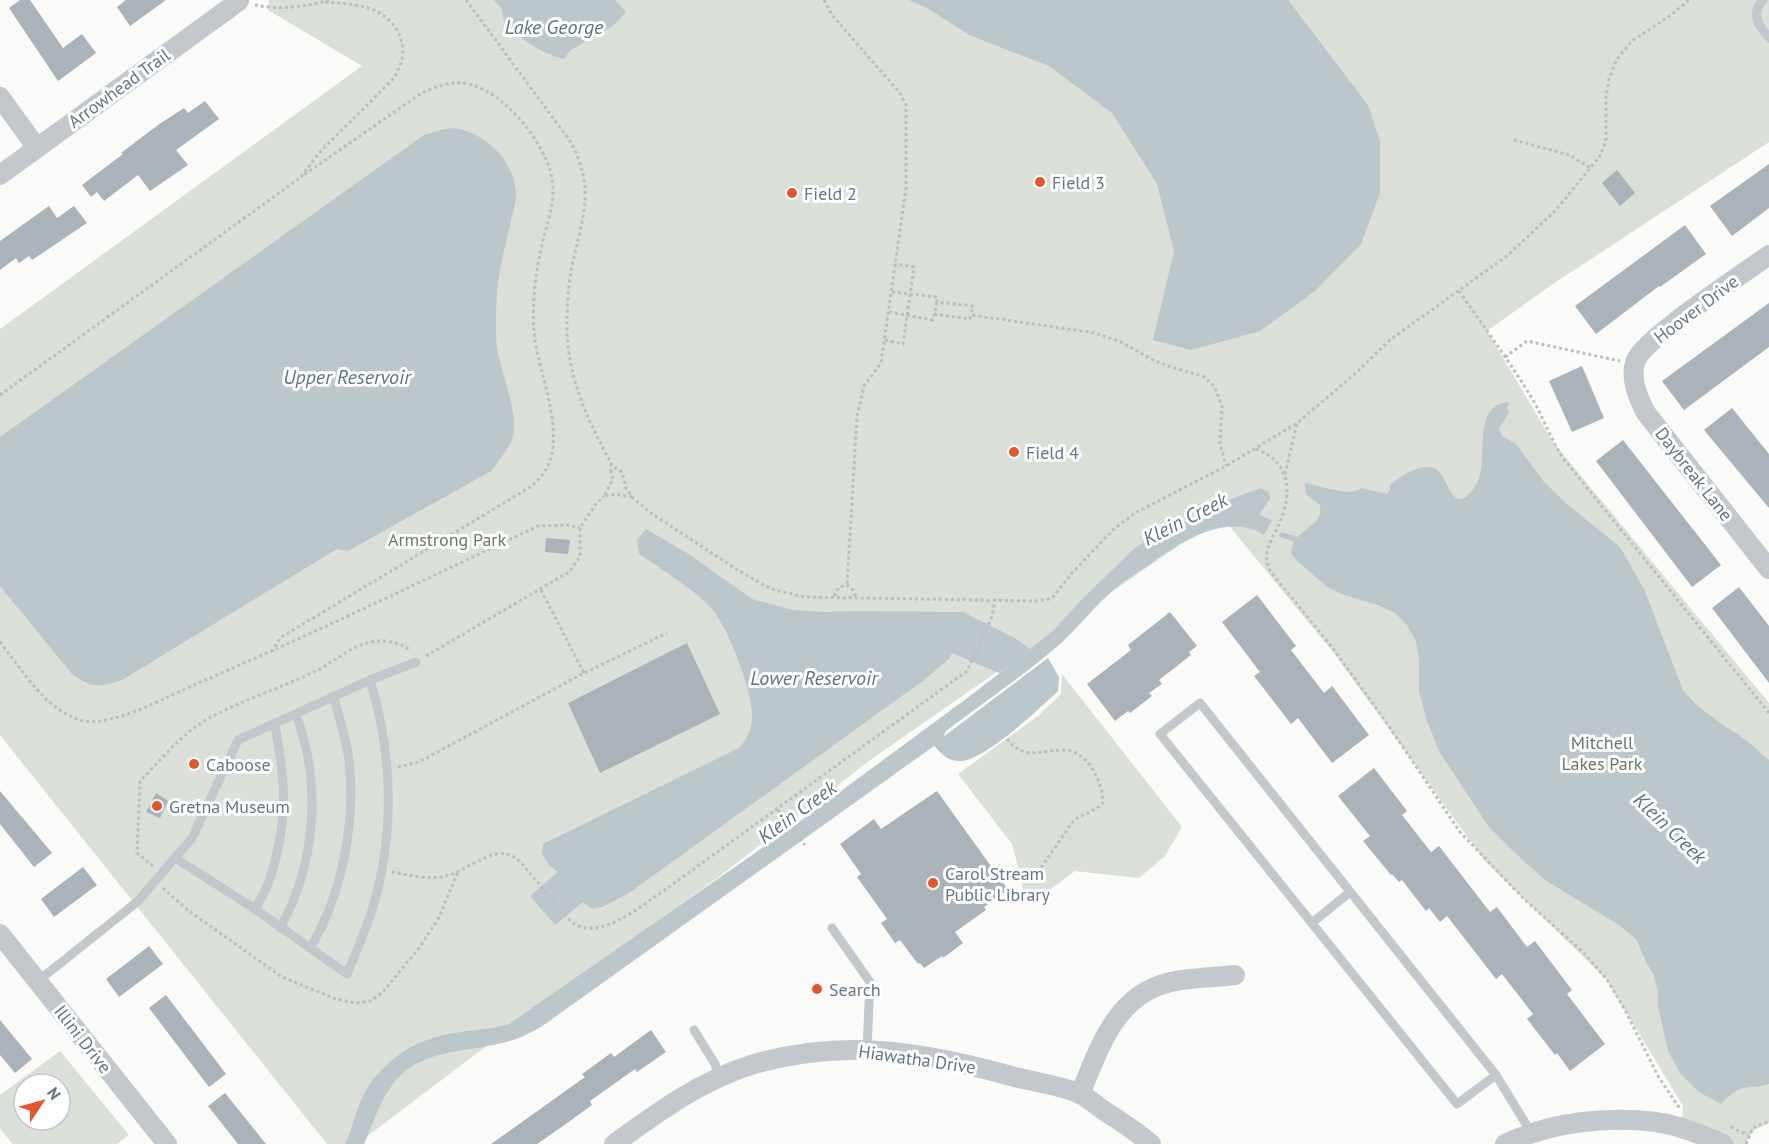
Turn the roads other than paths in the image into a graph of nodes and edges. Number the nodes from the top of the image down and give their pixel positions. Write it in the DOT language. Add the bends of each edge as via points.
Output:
graph roads {
  1 [pos="1763,0"];
  2 [pos="238,1"];
  3 [pos="1769,38"];
  4 [pos="0,97"];
  5 [pos="37,148"];
  6 [pos="0,175"];
  7 [pos="1769,255"];
  8 [pos="1634,365"];
  9 [pos="1769,569"];
  10 [pos="416,662"];
  11 [pos="370,680"];
  12 [pos="334,698"];
  13 [pos="296,715"];
  14 [pos="275,724"];
  15 [pos="175,858"];
  16 [pos="1350,892"];
  17 [pos="255,909"];
  18 [pos="1313,922"];
  19 [pos="280,928"];
  20 [pos="832,928"];
  21 [pos="0,934"];
  22 [pos="310,948"];
  23 [pos="1235,975"];
  24 [pos="38,981"];
  25 [pos="694,1030"];
  26 [pos="867,1049"];
  27 [pos="1496,1075"];
  28 [pos="719,1077"];
  29 [pos="1080,1094"];
  30 [pos="1532,1134"];
  31 [pos="164,1143"];
  32 [pos="614,1144"];
  33 [pos="1151,1144"];
  34 [pos="1505,1144"];
  35 [pos="1723,1144"];
  1 -- 3 [label="lane" via="1756,9 1756,18"];
  2 -- 5 [label="street, Arrowhead Trail"];
  4 -- 5 [label="street"];
  5 -- 6 [label="street, Arrowhead Trail"];
  7 -- 8 [label="street, Hoover Drive" via="1655,338"];
  8 -- 9 [label="street, Daybreak Lane" via="1639,400 1646,413"];
  10 -- 11 [label="lane"];
  11 -- 12 [label="lane"];
  11 -- 22 [label="lane" via="388,770 388,807 373,908 347,974"];
  12 -- 13 [label="lane"];
  12 -- 22 [label="lane" via="349,759 349,826 337,887"];
  13 -- 14 [label="lane"];
  13 -- 19 [label="lane" via="309,758 311,821 303,871"];
  14 -- 15 [label="lane" via="238,740 192,838"];
  14 -- 17 [label="lane" via="284,786 282,821 271,879"];
  15 -- 17 [label="lane"];
  15 -- 24 [label="lane" via="137,902"];
  16 -- 18 [label="lane"];
  16 -- 18 [label="lane" via="1200,703 1160,734"];
  16 -- 27 [label="lane"];
  17 -- 19 [label="lane"];
  18 -- 27 [label="lane" via="1457,1104"];
  19 -- 22 [label="lane"];
  20 -- 26 [label="lane" via="870,982"];
  21 -- 24 [label="street, Illini Drive"];
  23 -- 29 [label="street" via="1166,983 1142,994 1113,1022"];
  24 -- 31 [label="street, Illini Drive"];
  25 -- 28 [label="lane"];
  26 -- 28 [label="street, Hiawatha Drive" via="806,1052"];
  26 -- 29 [label="street, Hiawatha Drive" via="951,1060"];
  27 -- 30 [label="lane"];
  28 -- 32 [label="street, Hiawatha Drive" via="693,1090"];
  29 -- 33 [label="street, Hiawatha Drive"];
  30 -- 34 [label="street"];
  30 -- 35 [label="street" via="1599,1120 1658,1122"];
}
